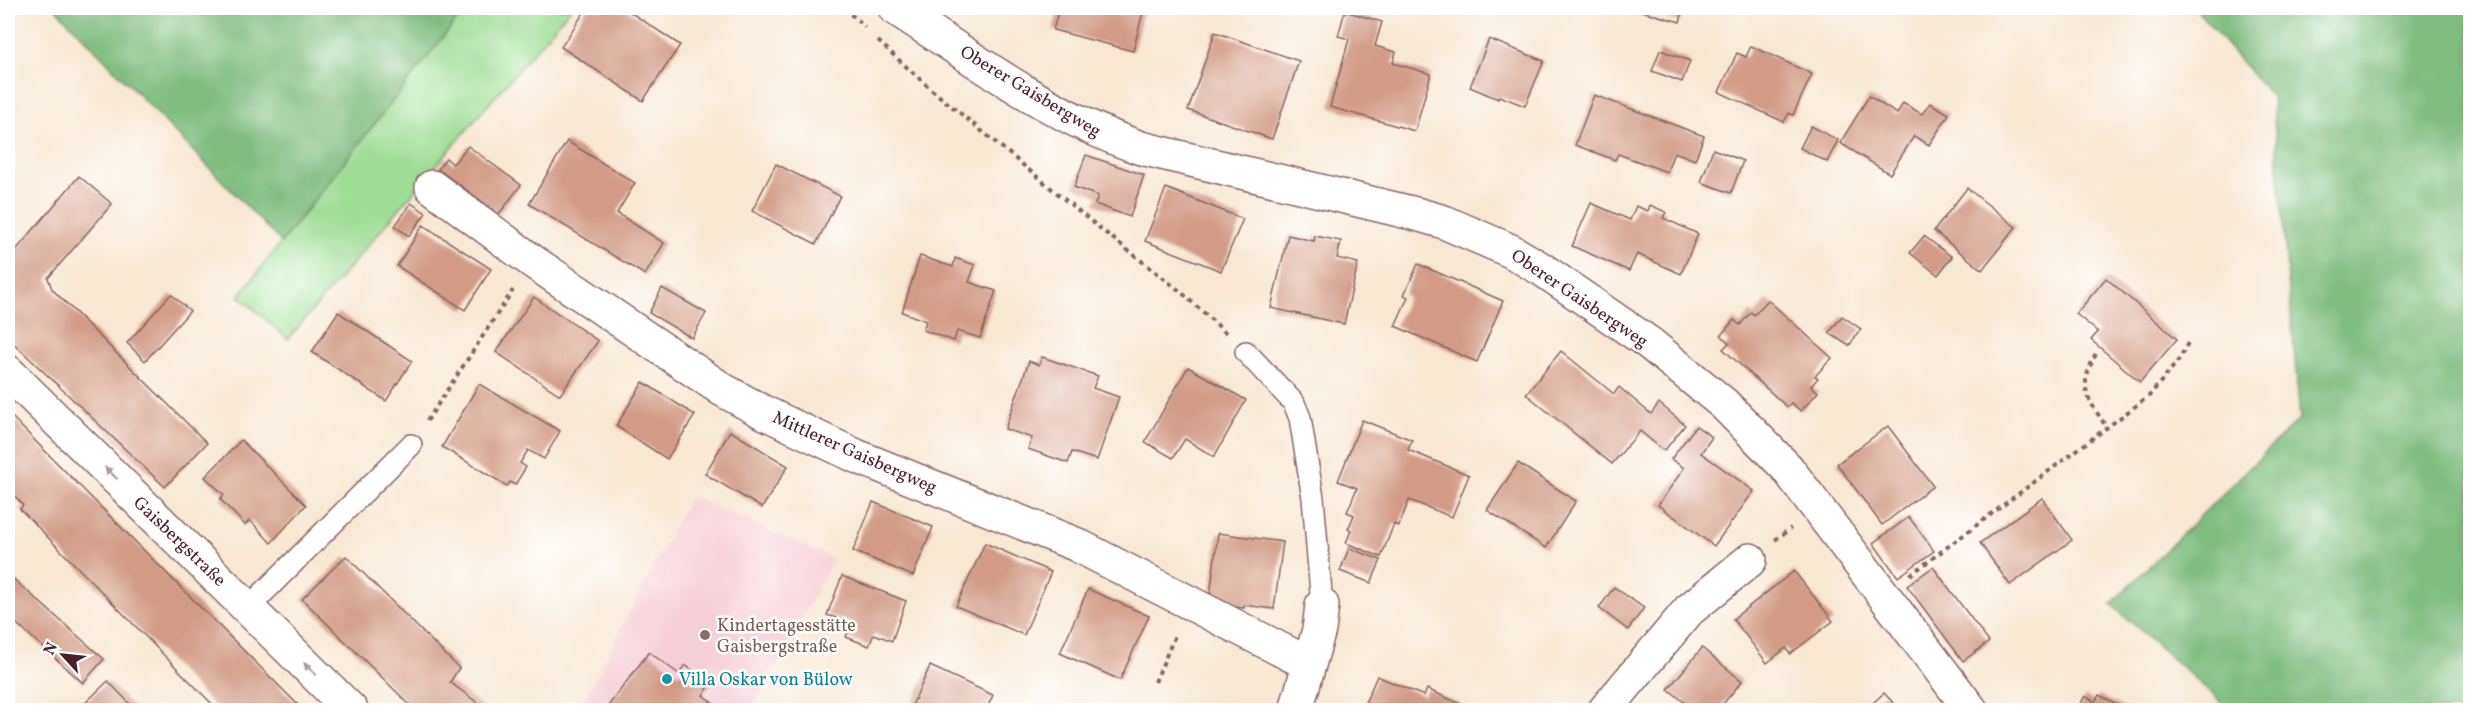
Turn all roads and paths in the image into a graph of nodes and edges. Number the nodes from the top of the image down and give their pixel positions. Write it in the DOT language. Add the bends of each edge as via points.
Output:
graph roads {
  1 [pos="844,8"];
  2 [pos="895,8"];
  3 [pos="432,187"];
  4 [pos="532,261"];
  5 [pos="2189,341"];
  6 [pos="1246,352"];
  7 [pos="2096,354"];
  8 [pos="8,372"];
  9 [pos="2107,428"];
  10 [pos="411,445"];
  11 [pos="1750,560"];
  12 [pos="1883,595"];
  13 [pos="1190,602"];
  14 [pos="1322,605"];
  15 [pos="248,608"];
  16 [pos="1309,664"];
  17 [pos="1155,682"];
  18 [pos="351,711"];
  19 [pos="1296,711"];
  20 [pos="1605,711"];
  21 [pos="1971,711"];
  1 -- 6 [label="path" via="932,90 1180,291"];
  2 -- 12 [label="street, Oberer Gaisbergweg" via="1041,101 1114,139 1444,222 1544,270 1649,343 1752,430 1787,468"];
  3 -- 4 [label="street, Mittlerer Gaisbergweg"];
  4 -- 10 [label="path"];
  4 -- 13 [label="street, Mittlerer Gaisbergweg" via="723,390 763,412 856,456 1076,544"];
  5 -- 9 [label="path" via="2149,396"];
  6 -- 14 [label="lane" via="1294,403 1300,418 1313,498"];
  7 -- 9 [label="path" via="2085,381 2088,395"];
  15 -- 8 [label="street, Gaisbergstraße, one-way"];
  9 -- 12 [label="path"];
  10 -- 15 [label="lane"];
  11 -- 20 [label="street" via="1689,610"];
  12 -- 21 [label="street, Oberer Gaisbergweg"];
  13 -- 16 [label="street, Mittlerer Gaisbergweg"];
  13 -- 17 [label="path"];
  14 -- 16 [label="street"];
  18 -- 15 [label="street, Gaisbergstraße, one-way"];
  16 -- 19 [label="street"];
}
